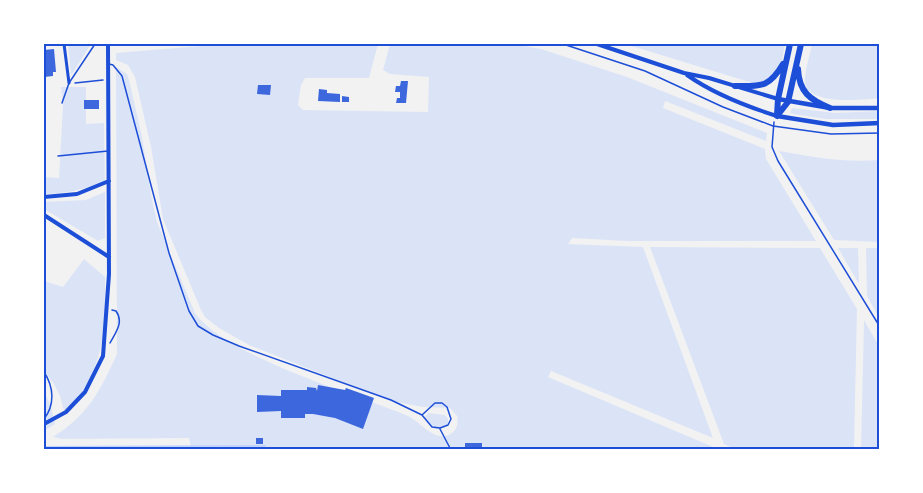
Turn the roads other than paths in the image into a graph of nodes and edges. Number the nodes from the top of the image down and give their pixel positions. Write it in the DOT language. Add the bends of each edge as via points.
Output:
graph roads {
  1 [pos="64,44"];
  2 [pos="95,44"];
  3 [pos="108,44"];
  4 [pos="597,44"];
  5 [pos="790,44"];
  6 [pos="801,44"];
  7 [pos="786,58"];
  8 [pos="797,59"];
  9 [pos="109,64"];
  10 [pos="684,73"];
  11 [pos="69,83"];
  12 [pos="735,86"];
  13 [pos="777,99"];
  14 [pos="788,102"];
  15 [pos="62,104"];
  16 [pos="830,108"];
  17 [pos="879,108"];
  18 [pos="777,116"];
  19 [pos="879,123"];
  20 [pos="109,150"];
  21 [pos="58,156"];
  22 [pos="109,181"];
  23 [pos="44,197"];
  24 [pos="44,215"];
  25 [pos="109,257"];
  26 [pos="44,372"];
  27 [pos="422,415"];
  28 [pos="44,419"];
  29 [pos="44,424"];
  30 [pos="440,428"];
  31 [pos="451,450"];
  1 -- 11 [label="street"];
  2 -- 11 [label="lane"];
  3 -- 9 [label="street"];
  4 -- 10 [label="street"];
  5 -- 7 [label="highway"];
  6 -- 8 [label="highway"];
  7 -- 12 [label="highway" via="770,82"];
  7 -- 13 [label="highway"];
  8 -- 14 [label="highway"];
  8 -- 16 [label="highway" via="798,78 805,95"];
  9 -- 20 [label="street"];
  9 -- 27 [label="lane" via="122,76 169,253 198,326"];
  10 -- 12 [label="street"];
  10 -- 18 [label="street" via="728,98"];
  11 -- 15 [label="lane"];
  12 -- 13 [label="street"];
  13 -- 14 [label="street"];
  13 -- 18 [label="highway"];
  14 -- 16 [label="street"];
  14 -- 18 [label="highway"];
  16 -- 17 [label="street"];
  18 -- 19 [label="street" via="833,125"];
  20 -- 21 [label="lane"];
  20 -- 22 [label="street"];
  22 -- 23 [label="street" via="77,194"];
  22 -- 25 [label="street"];
  24 -- 25 [label="street"];
  25 -- 29 [label="street" via="103,356 85,392 66,412"];
  26 -- 28 [label="lane" via="51,386 52,402"];
  27 -- 30 [label="lane" via="432,427"];
  27 -- 30 [label="lane" via="442,402 451,419"];
  30 -- 31 [label="lane"];
}
